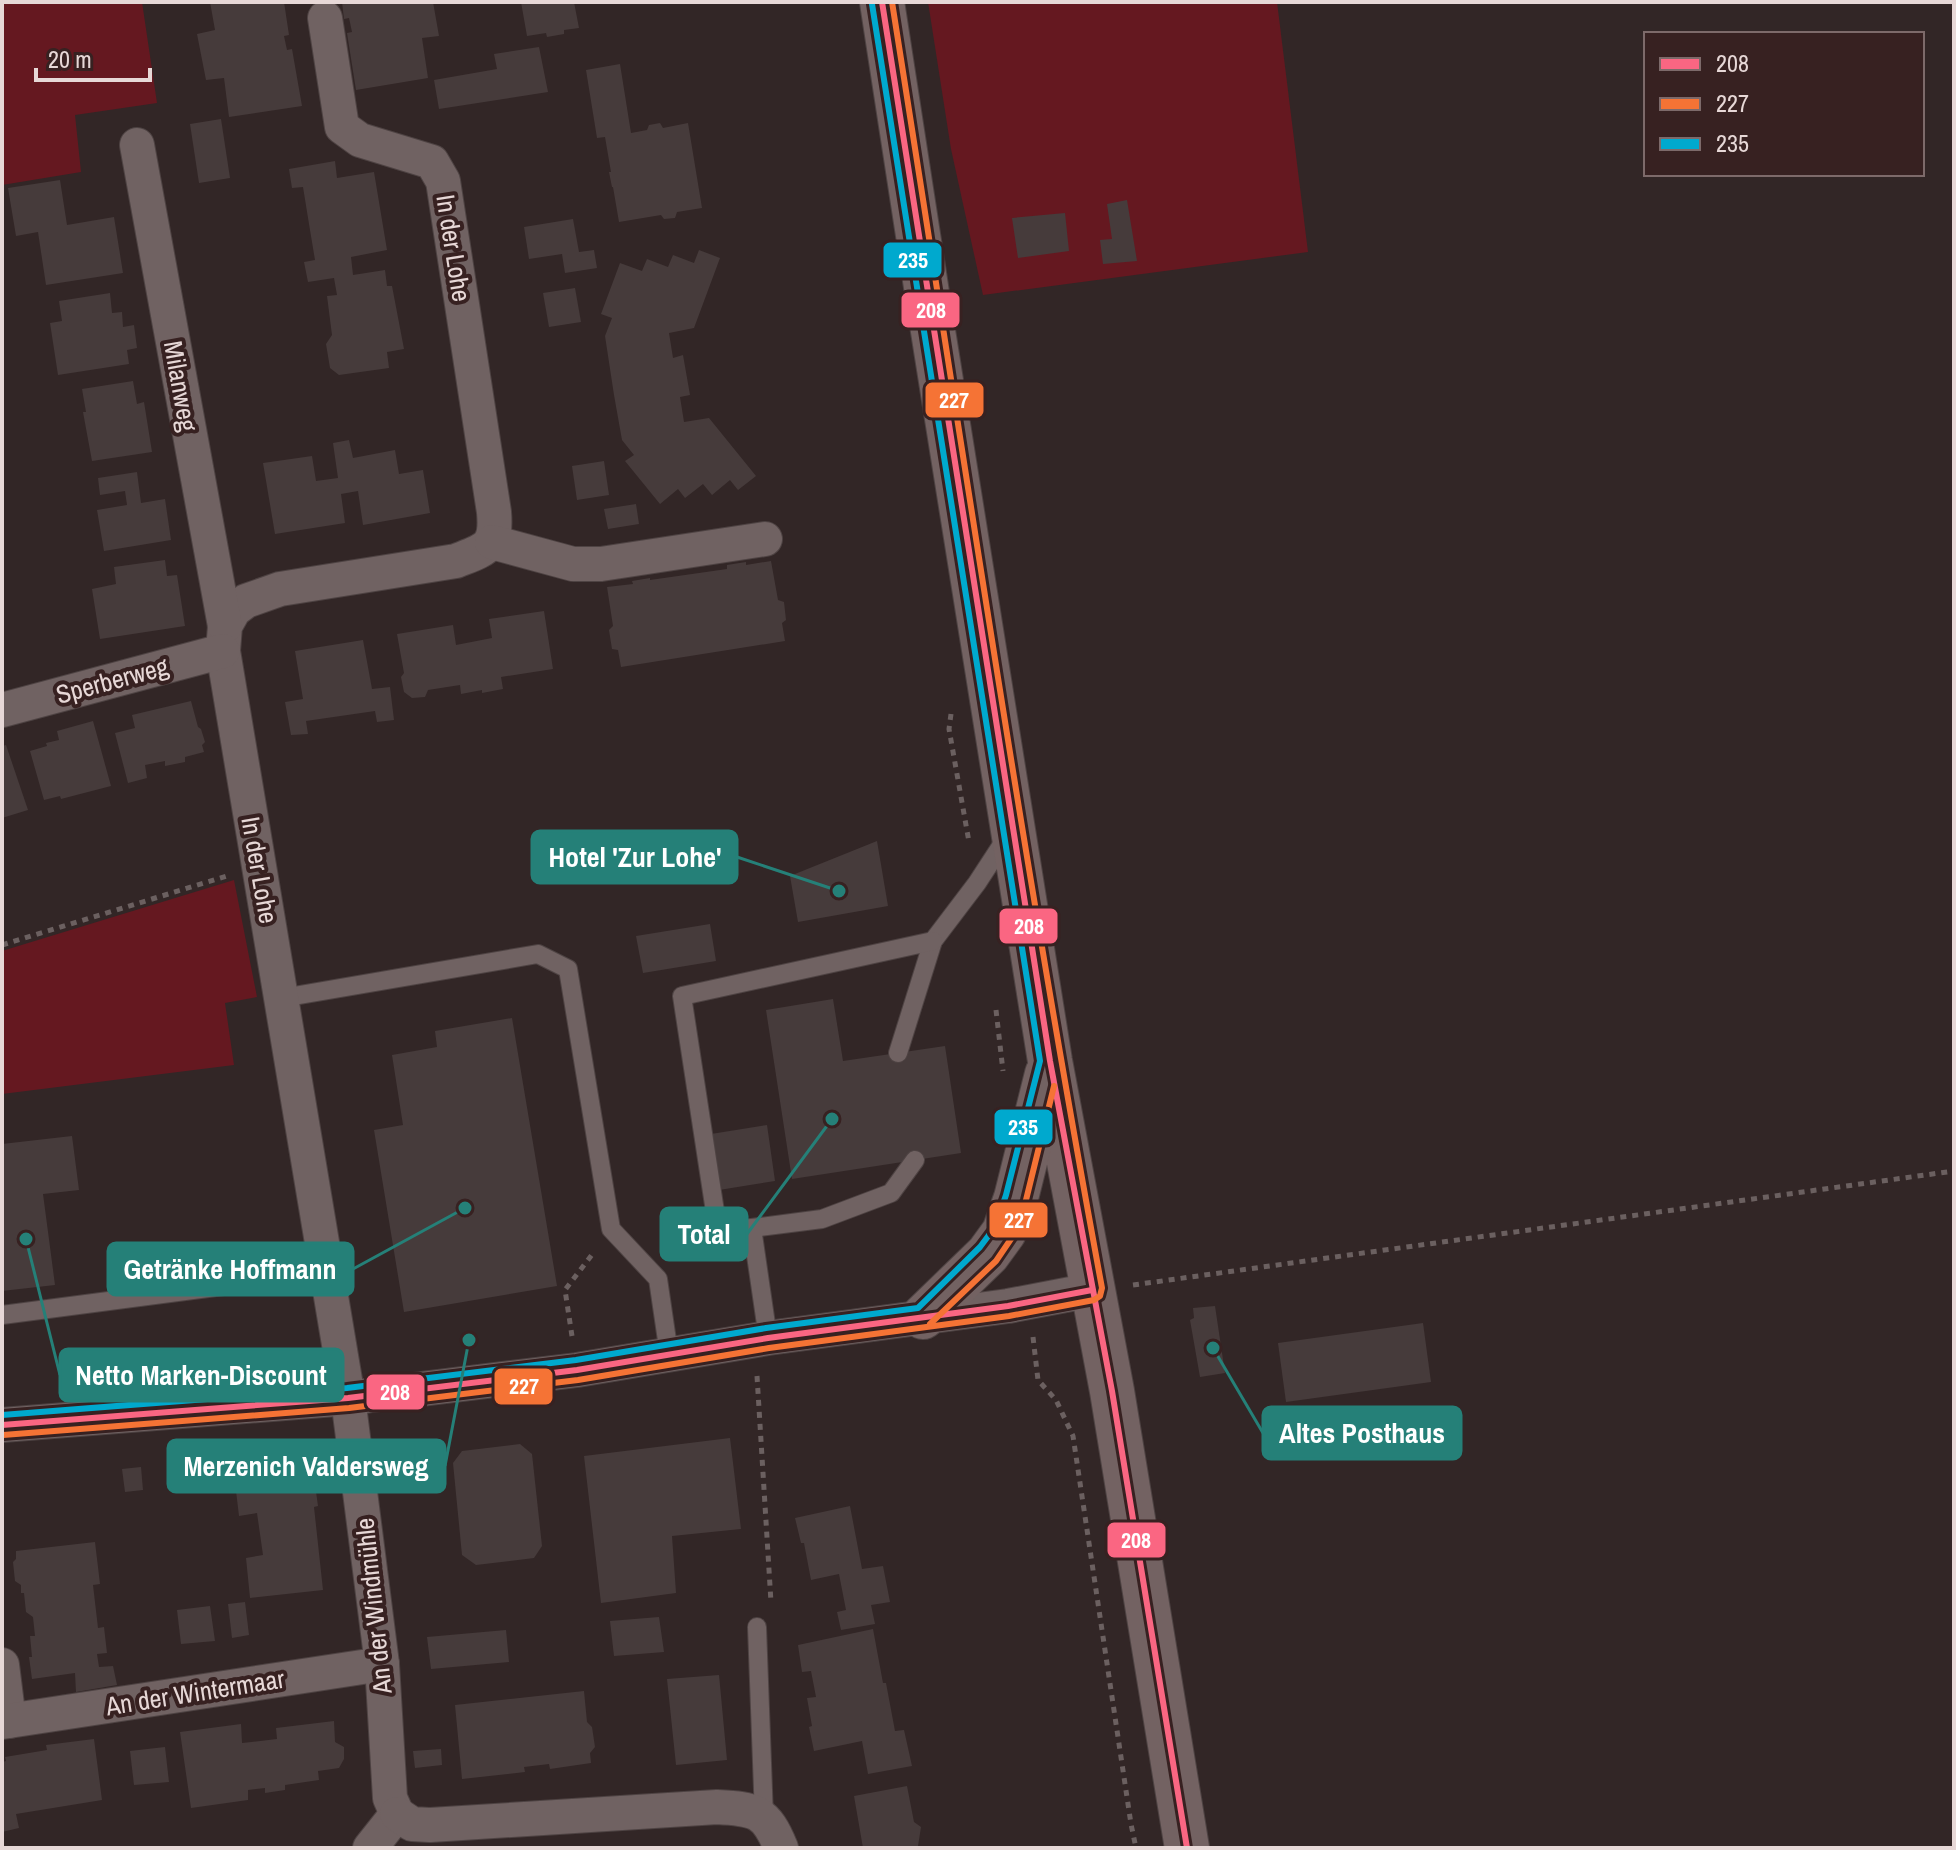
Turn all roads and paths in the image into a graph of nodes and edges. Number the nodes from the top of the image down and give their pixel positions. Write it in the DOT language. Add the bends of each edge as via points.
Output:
graph roads {
  1 [pos="882,2"];
  2 [pos="325,18"];
  3 [pos="137,145"];
  4 [pos="765,539"];
  5 [pos="492,542"];
  6 [pos="224,638"];
  7 [pos="2,710"];
  8 [pos="1012,830"];
  9 [pos="259,866"];
  10 [pos="933,941"];
  11 [pos="2,945"];
  12 [pos="282,998"];
  13 [pos="898,1053"];
  14 [pos="1050,1061"];
  15 [pos="915,1160"];
  16 [pos="1954,1171"];
  17 [pos="752,1228"];
  18 [pos="611,1229"];
  19 [pos="328,1276"];
  20 [pos="1092,1290"];
  21 [pos="2,1315"];
  22 [pos="923,1317"];
  23 [pos="761,1340"];
  24 [pos="669,1354"];
  25 [pos="577,1370"];
  26 [pos="348,1398"];
  27 [pos="1056,1400"];
  28 [pos="2,1425"];
  29 [pos="757,1627"];
  30 [pos="382,1664"];
  31 [pos="2,1665"];
  32 [pos="5,1722"];
  33 [pos="397,1814"];
  34 [pos="764,1817"];
  35 [pos="370,1848"];
  36 [pos="781,1848"];
  37 [pos="1136,1848"];
  38 [pos="1187,1848"];
  1 -- 8 [label="main road"];
  2 -- 5 [label="street, In der Lohe" via="342,127 360,140 432,162 443,181 494,512"];
  3 -- 6 [label="street, Milanweg"];
  4 -- 5 [label="street" via="601,564 573,564"];
  5 -- 6 [label="street" via="456,561 280,589 246,601 234,610"];
  6 -- 7 [label="street, Sperberweg"];
  6 -- 9 [label="street, In der Lohe"];
  8 -- 10 [label="lane"];
  8 -- 14 [label="main road"];
  9 -- 11 [label="path"];
  9 -- 12 [label="street, In der Lohe"];
  10 -- 13 [label="lane"];
  10 -- 17 [label="lane" via="682,996 718,1231"];
  12 -- 18 [label="lane" via="538,954 568,969"];
  12 -- 19 [label="street, In der Lohe"];
  14 -- 20 [label="main road"];
  14 -- 22 [label="main road" via="1004,1232"];
  15 -- 17 [label="lane" via="891,1193 822,1219"];
  16 -- 20 [label="path"];
  17 -- 23 [label="lane"];
  18 -- 24 [label="lane" via="658,1279"];
  18 -- 25 [label="path" via="565,1290"];
  19 -- 21 [label="lane"];
  19 -- 26 [label="street, In der Lohe"];
  20 -- 22 [label="street"];
  20 -- 38 [label="main road"];
  22 -- 23 [label="street"];
  23 -- 24 [label="street"];
  23 -- 29 [label="path" via="771,1604"];
  24 -- 25 [label="street"];
  25 -- 26 [label="street"];
  26 -- 28 [label="street"];
  26 -- 30 [label="street, An der Windmühle"];
  27 -- 37 [label="path" via="1073,1436"];
  29 -- 34 [label="lane"];
  30 -- 32 [label="street, An der Wintermaar"];
  30 -- 33 [label="street, An der Windmühle" via="390,1798"];
  31 -- 32 [label="street, An der Wintermaar"];
  33 -- 34 [label="street" via="412,1824 430,1825 717,1807"];
  33 -- 35 [label="street"];
  34 -- 36 [label="street"];
}
